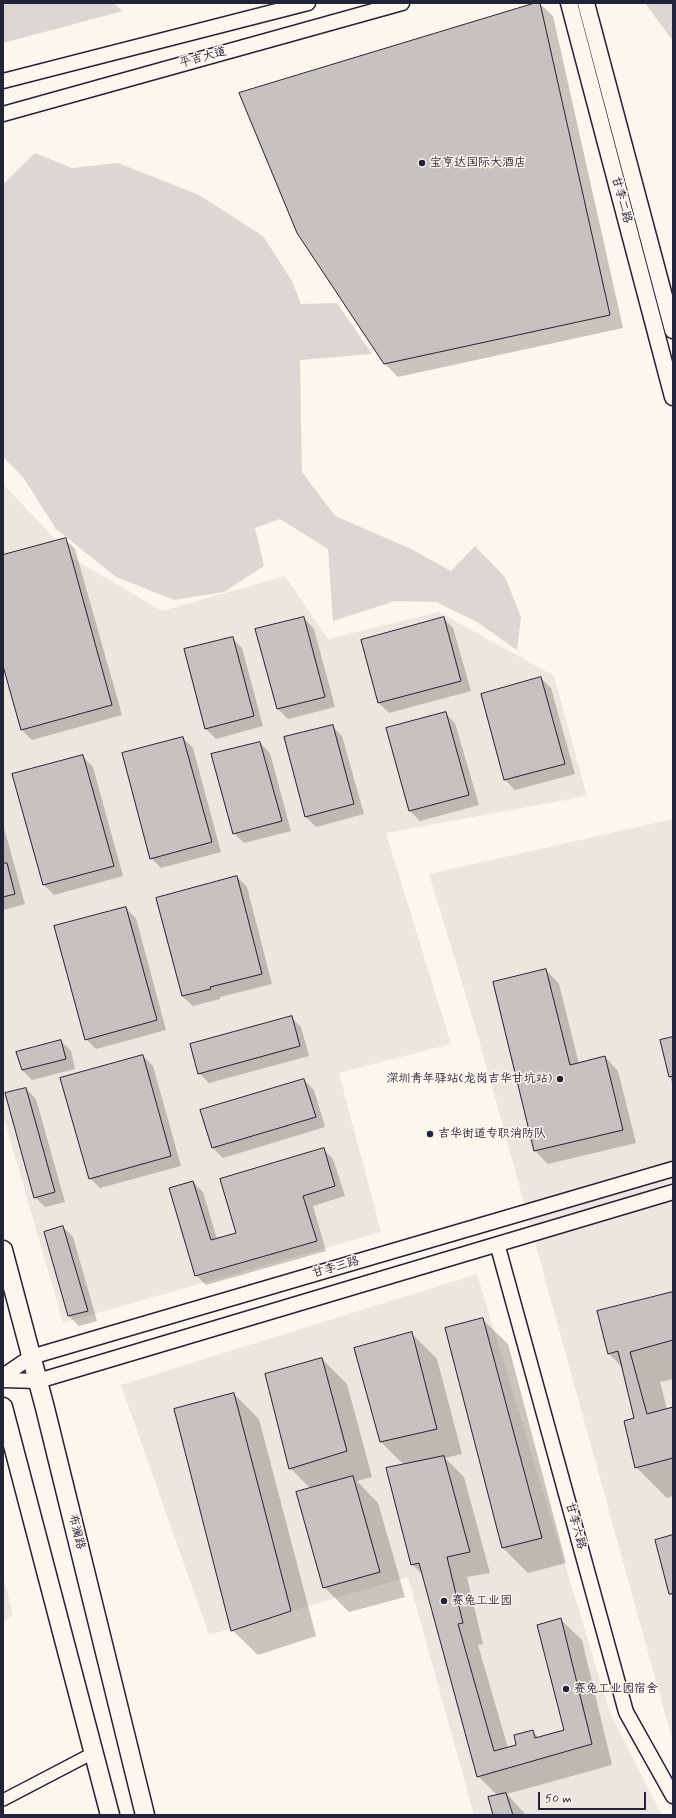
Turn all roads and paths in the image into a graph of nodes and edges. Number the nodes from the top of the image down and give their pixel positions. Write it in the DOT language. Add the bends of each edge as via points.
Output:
graph roads {
  1 [pos="308,3"];
  2 [pos="402,3"];
  3 [pos="560,3"];
  4 [pos="586,3"];
  5 [pos="570,9"];
  6 [pos="3,81"];
  7 [pos="3,114"];
  8 [pos="673,330"];
  9 [pos="673,397"];
  10 [pos="673,1169"];
  11 [pos="673,1192"];
  12 [pos="498,1247"];
  13 [pos="3,1250"];
  14 [pos="31,1358"];
  15 [pos="3,1376"];
  16 [pos="3,1380"];
  17 [pos="38,1381"];
  18 [pos="3,1407"];
  19 [pos="93,1753"];
  20 [pos="673,1796"];
  21 [pos="3,1800"];
  22 [pos="110,1815"];
  23 [pos="145,1815"];
  1 -- 6 [label="street"];
  2 -- 7 [label="street, 平吉大道"];
  3 -- 5 [label="main road"];
  4 -- 8 [label="main road, 甘李二路"];
  5 -- 9 [label="main road, 甘李二路"];
  10 -- 14 [label="street, 甘李三路"];
  11 -- 17 [label="street, 甘李三路"];
  12 -- 20 [label="street, 甘李六路" via="626,1712"];
  13 -- 14 [label="main road, 布澜路"];
  14 -- 15 [label="street, 甘李三路"];
  14 -- 17 [label="main road, 布澜路"];
  16 -- 17 [label="street, 甘李三路"];
  17 -- 23 [label="main road, 布澜路"];
  18 -- 19 [label="main road"];
  19 -- 21 [label="street"];
  19 -- 22 [label="main road"];
}
